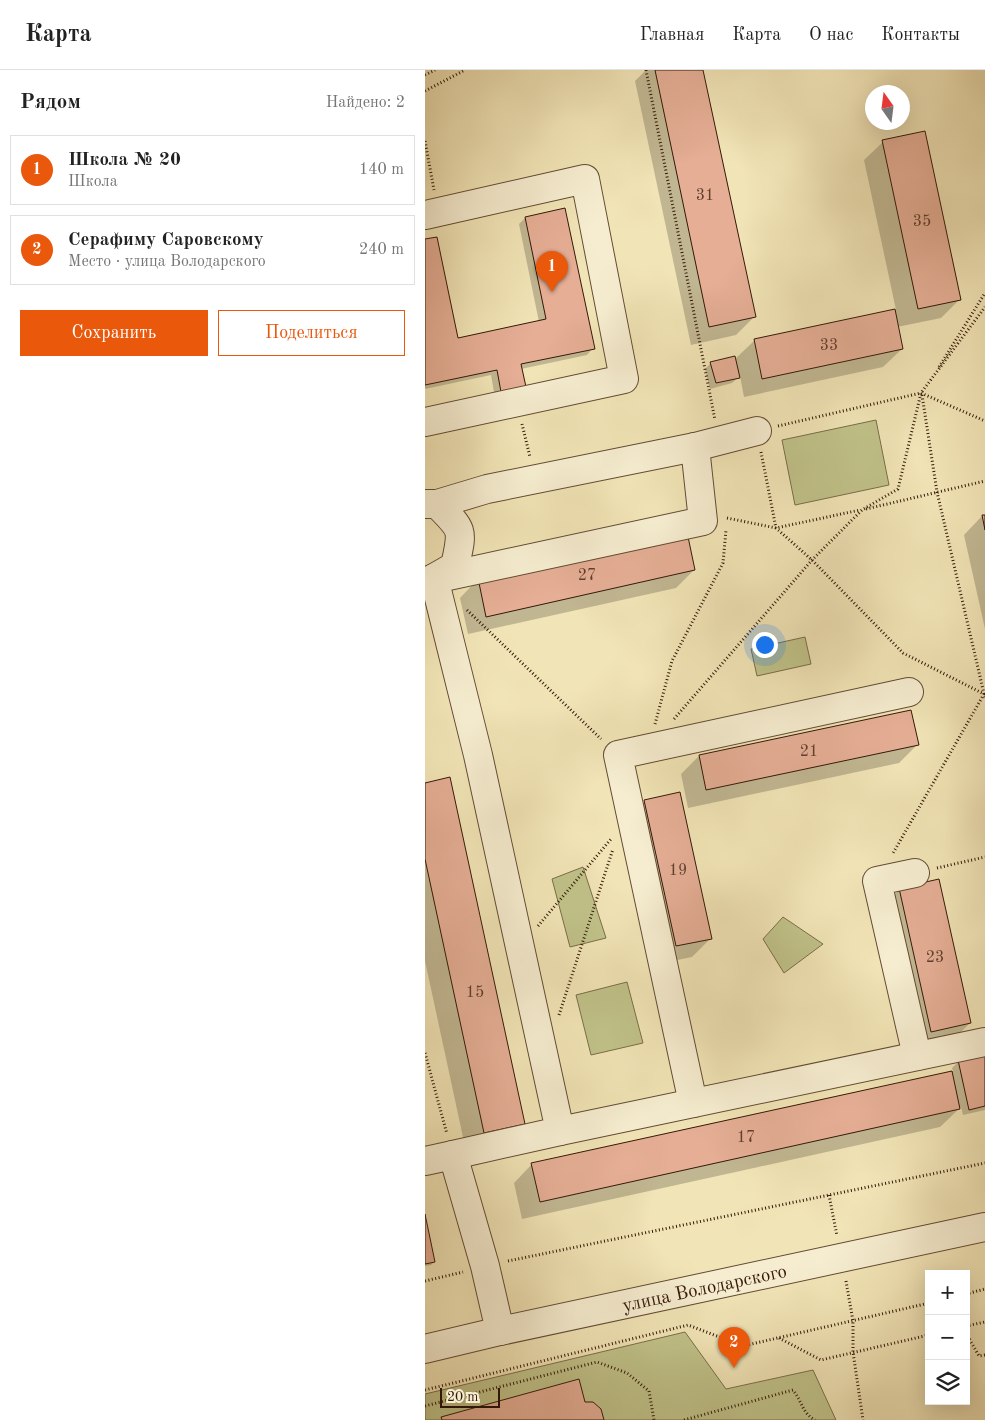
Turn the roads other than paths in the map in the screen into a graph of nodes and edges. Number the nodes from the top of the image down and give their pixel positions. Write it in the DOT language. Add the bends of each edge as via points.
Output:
graph roads {
  1 [pos="431,214"];
  2 [pos="425,422"];
  3 [pos="757,430"];
  4 [pos="707,444"];
  5 [pos="431,504"];
  6 [pos="430,579"];
  7 [pos="909,692"];
  8 [pos="915,873"];
  9 [pos="985,1042"];
  10 [pos="917,1056"];
  11 [pos="693,1103"];
  12 [pos="560,1131"];
  13 [pos="453,1155"];
  14 [pos="425,1161"];
  15 [pos="985,1227"];
  16 [pos="500,1331"];
  17 [pos="425,1349"];
  1 -- 2 [label="street" via="585,179 624,379"];
  3 -- 4 [label="street"];
  4 -- 5 [label="street"];
  4 -- 6 [label="street" via="703,521"];
  5 -- 6 [label="street" via="455,522 461,536 455,566"];
  6 -- 12 [label="street" via="478,755"];
  7 -- 11 [label="street" via="618,755"];
  8 -- 10 [label="street" via="877,881"];
  9 -- 10 [label="street"];
  10 -- 11 [label="street"];
  11 -- 12 [label="street"];
  12 -- 13 [label="street"];
  13 -- 14 [label="street"];
  13 -- 16 [label="street"];
  15 -- 16 [label="street, улица Володарского"];
  16 -- 17 [label="street, улица Володарского"];
}
